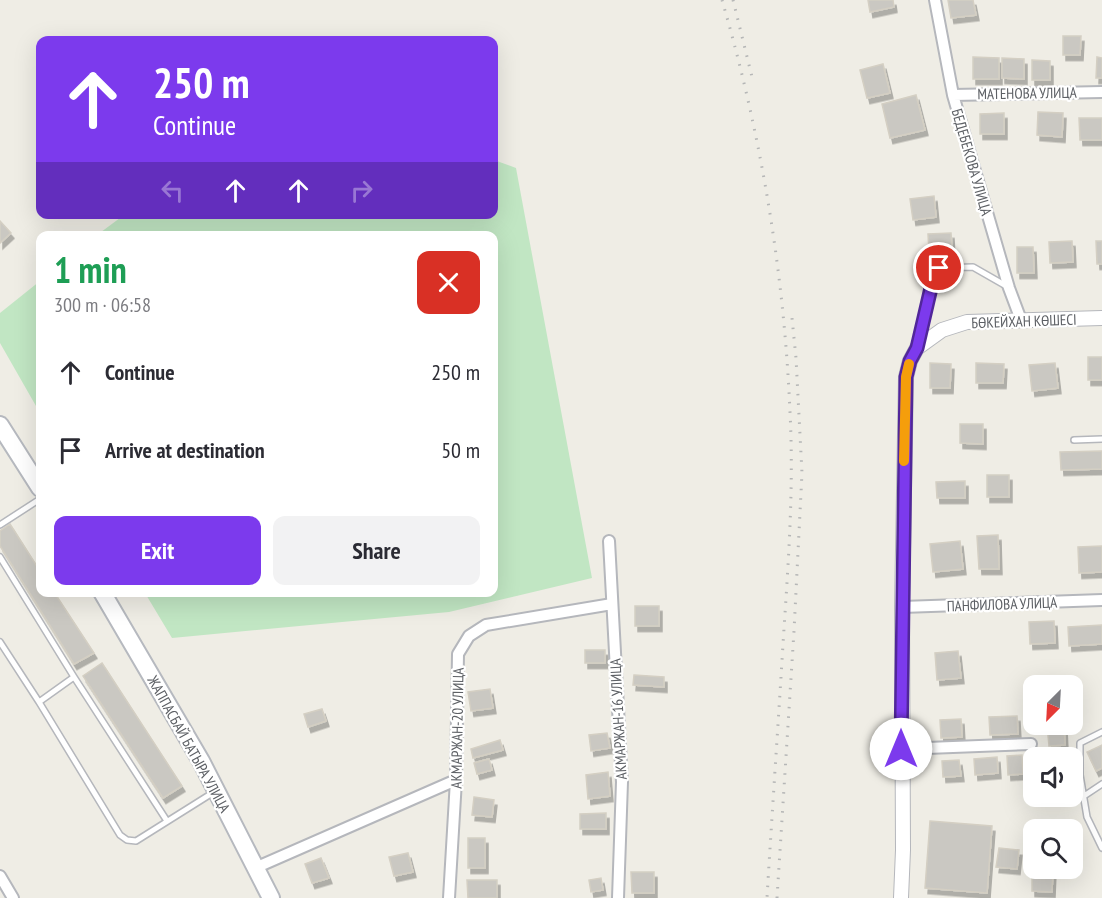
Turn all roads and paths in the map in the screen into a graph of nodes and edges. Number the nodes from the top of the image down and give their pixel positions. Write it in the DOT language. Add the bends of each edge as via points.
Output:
graph roads {
  1 [pos="935,0"];
  2 [pos="1102,92"];
  3 [pos="953,95"];
  4 [pos="1010,288"];
  5 [pos="1102,318"];
  6 [pos="1021,320"];
  7 [pos="917,348"];
  8 [pos="0,426"];
  9 [pos="1102,439"];
  10 [pos="1074,440"];
  11 [pos="36,482"];
  12 [pos="36,502"];
  13 [pos="0,525"];
  14 [pos="609,541"];
  15 [pos="0,557"];
  16 [pos="105,597"];
  17 [pos="1102,600"];
  18 [pos="612,604"];
  19 [pos="902,607"];
  20 [pos="0,642"];
  21 [pos="74,677"];
  22 [pos="39,702"];
  23 [pos="1102,732"];
  24 [pos="1032,744"];
  25 [pos="901,749"];
  26 [pos="456,780"];
  27 [pos="1102,784"];
  28 [pos="216,790"];
  29 [pos="1084,796"];
  30 [pos="166,821"];
  31 [pos="1102,848"];
  32 [pos="255,868"];
  33 [pos="0,876"];
  34 [pos="13,898"];
  35 [pos="271,898"];
  36 [pos="449,898"];
  37 [pos="618,898"];
  38 [pos="901,898"];
  1 -- 3 [label="street, БЕДЕБЕКОВА УЛИЦА"];
  2 -- 3 [label="street, МАТЕНОВА УЛИЦА"];
  3 -- 4 [label="street, БЕДЕБЕКОВА УЛИЦА"];
  4 -- 6 [label="street, БЕДЕБЕКОВА УЛИЦА"];
  4 -- 7 [label="lane" via="973,267 939,268"];
  5 -- 6 [label="street, БӨКЕЙХАН КӨШЕСІ"];
  6 -- 7 [label="street, БӨКЕЙХАН КӨШЕСІ" via="967,322 942,330"];
  7 -- 19 [label="street" via="906,377"];
  8 -- 11 [label="main road"];
  9 -- 10 [label="lane"];
  12 -- 13 [label="lane"];
  14 -- 18 [label="street, АКМАРЖАН-16 УЛИЦА"];
  15 -- 21 [label="lane"];
  16 -- 28 [label="main road, ЖАППАСБАЙ БАТЫРА УЛИЦА"];
  17 -- 19 [label="street, ПАНФИЛОВА УЛИЦА"];
  18 -- 26 [label="street, АКМАРЖАН-20 УЛИЦА" via="486,625 470,636 458,654"];
  18 -- 37 [label="street, АКМАРЖАН-16 УЛИЦА" via="622,782"];
  19 -- 25 [label="street"];
  20 -- 22 [label="lane"];
  21 -- 22 [label="lane"];
  21 -- 30 [label="lane"];
  22 -- 30 [label="lane" via="120,835 136,841"];
  23 -- 29 [label="lane" via="1080,742"];
  24 -- 25 [label="street"];
  25 -- 38 [label="street"];
  26 -- 32 [label="street"];
  26 -- 36 [label="street, АКМАРЖАН-20 УЛИЦА"];
  27 -- 29 [label="lane"];
  28 -- 30 [label="lane"];
  28 -- 32 [label="main road, ЖАППАСБАЙ БАТЫРА УЛИЦА"];
  29 -- 31 [label="lane" via="1087,817"];
  32 -- 35 [label="main road, ЖАППАСБАЙ БАТЫРА УЛИЦА"];
  33 -- 34 [label="street"];
}
